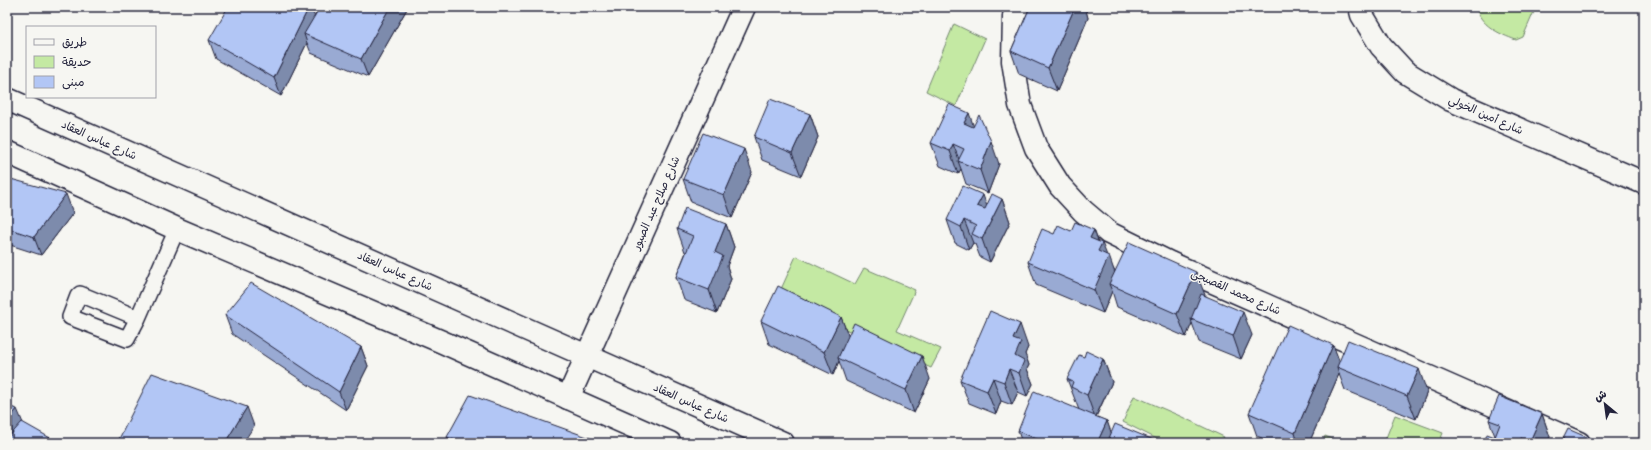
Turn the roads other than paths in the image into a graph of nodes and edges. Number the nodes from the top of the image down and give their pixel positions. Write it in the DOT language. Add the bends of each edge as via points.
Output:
graph roads {
  1 [pos="744,7"];
  2 [pos="1018,7"];
  3 [pos="1360,7"];
  4 [pos="7,99"];
  5 [pos="7,152"];
  6 [pos="1644,183"];
  7 [pos="177,229"];
  8 [pos="138,318"];
  9 [pos="587,356"];
  10 [pos="568,398"];
  11 [pos="670,443"];
  12 [pos="783,443"];
  13 [pos="1579,443"];
  1 -- 9 [label="street, شارع صلاح عبد الصبور"];
  2 -- 13 [label="street, شارع محمد القصبجى" via="1014,16 1013,61 1020,106 1036,148 1060,186 1083,211 1109,233 1170,263"];
  3 -- 6 [label="street, شارع أمين الخولي" via="1362,15 1381,46 1405,72 1451,100"];
  4 -- 9 [label="street, شارع عباس العقاد"];
  5 -- 7 [label="street"];
  7 -- 8 [label="lane"];
  7 -- 10 [label="street"];
  9 -- 10 [label="street, شارع صلاح عبد الصبور"];
  9 -- 12 [label="street, شارع عباس العقاد"];
  10 -- 11 [label="street"];
}
